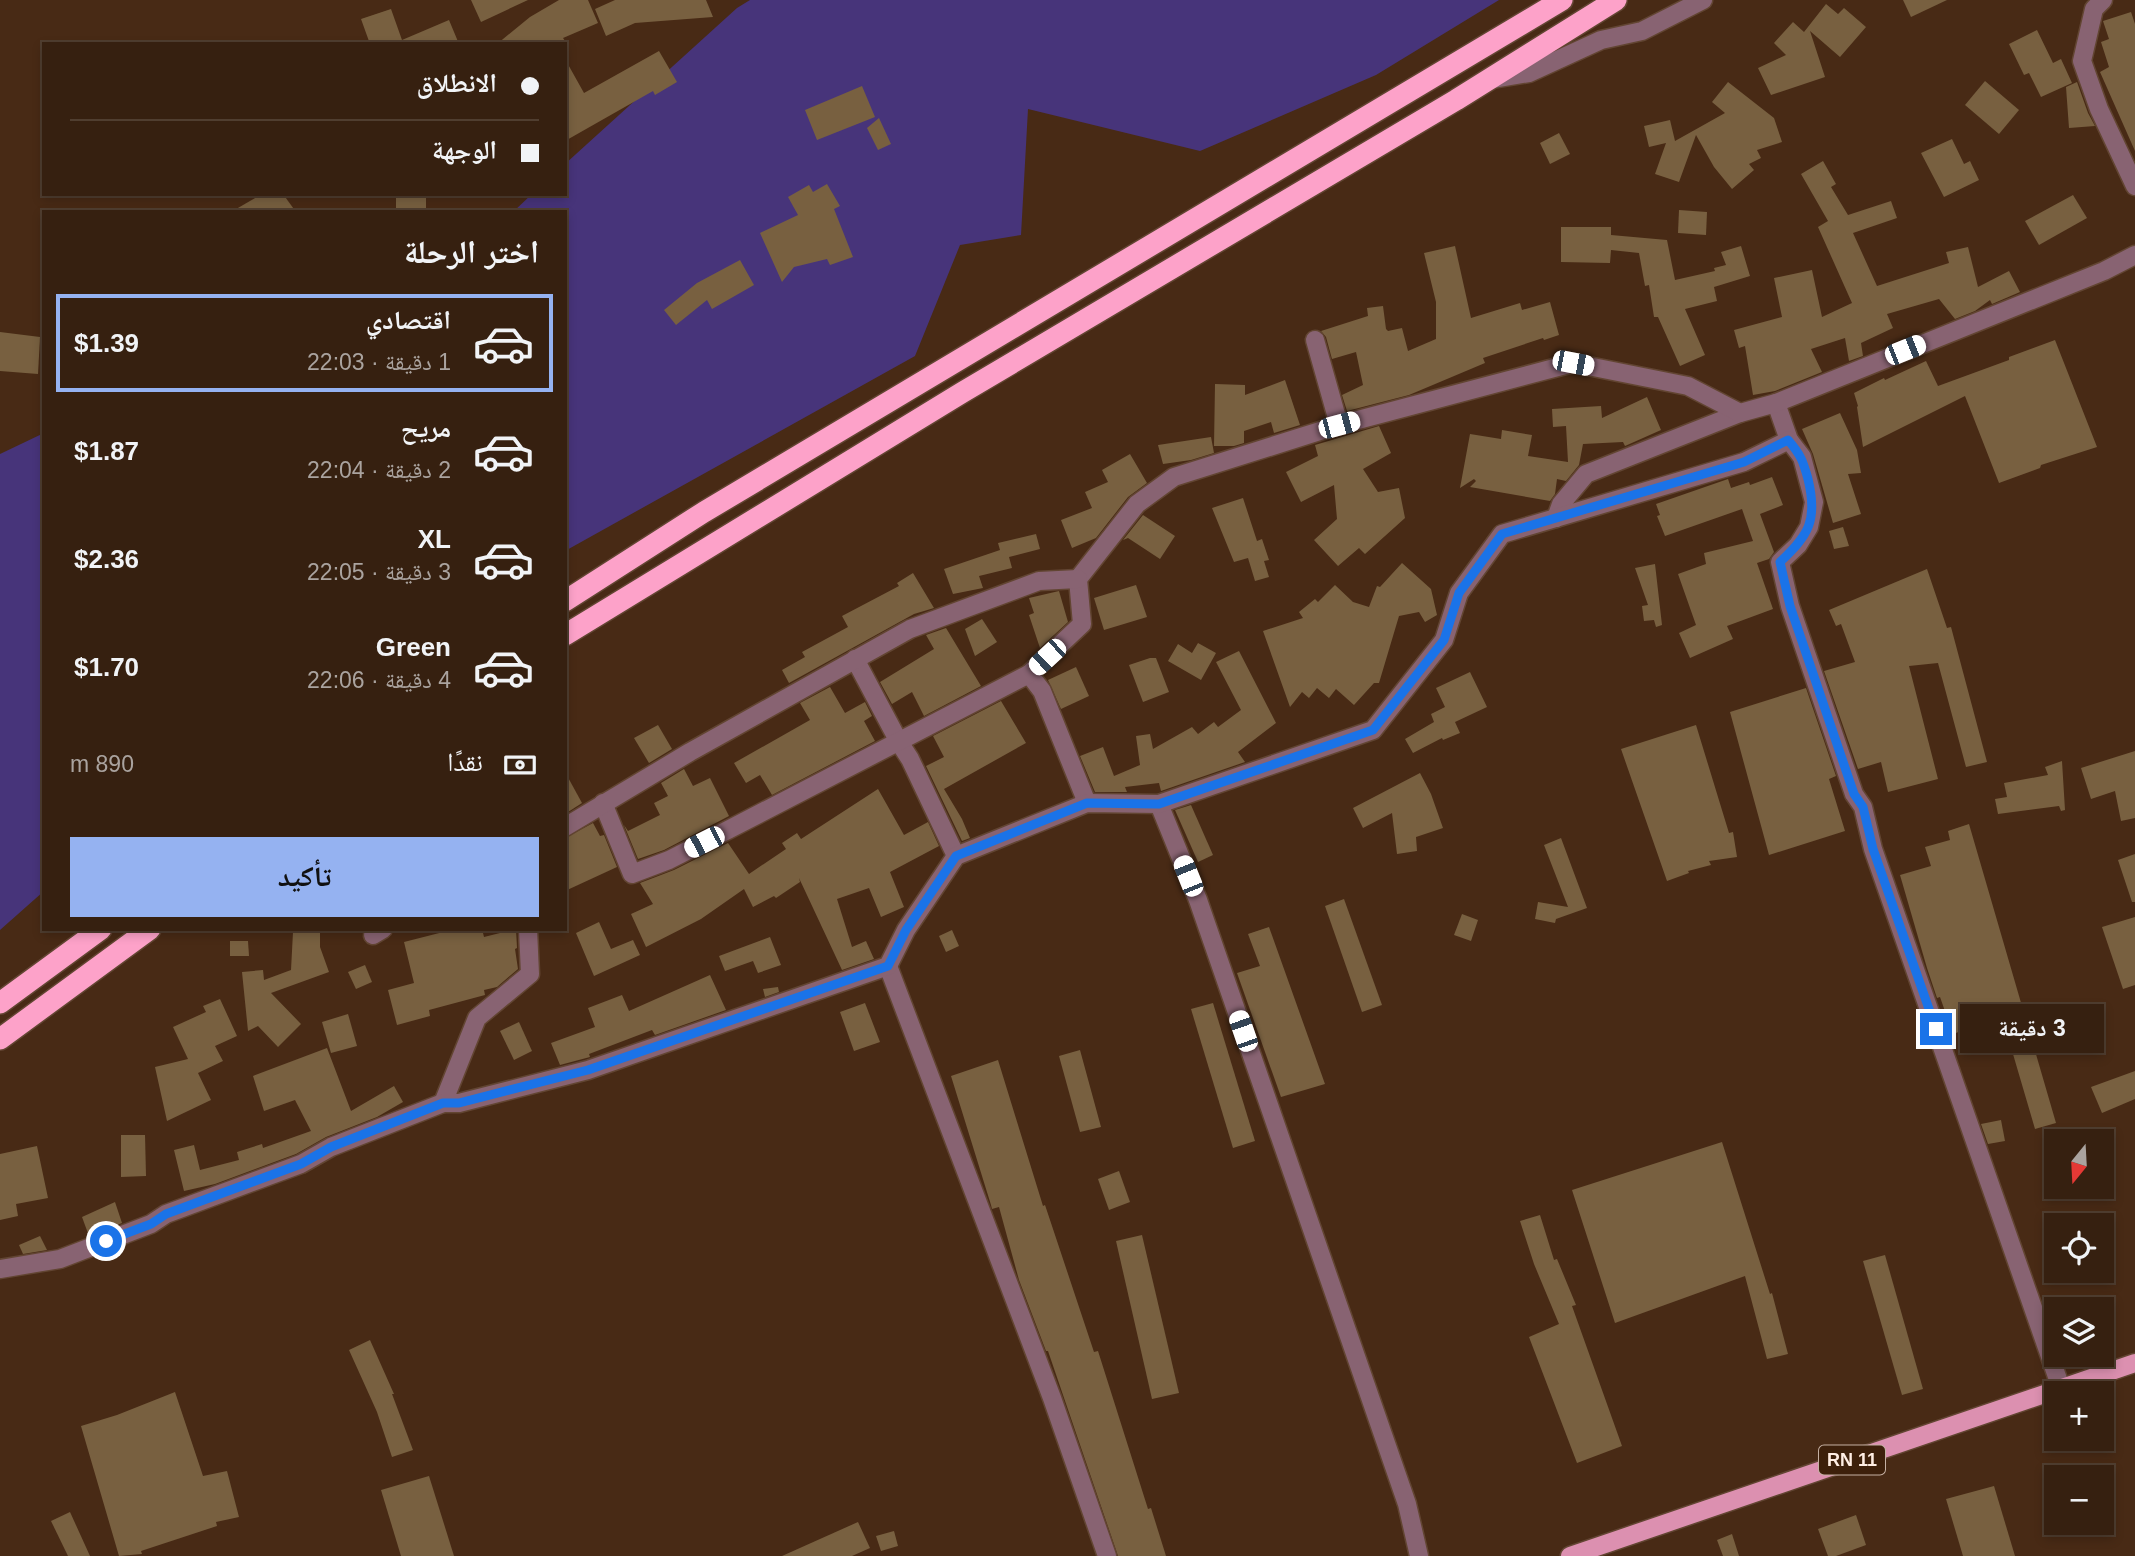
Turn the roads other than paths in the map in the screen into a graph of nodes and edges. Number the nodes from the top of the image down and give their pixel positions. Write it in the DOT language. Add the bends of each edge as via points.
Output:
graph roads {
  1 [pos="1562,0"];
  2 [pos="1616,0"];
  3 [pos="1703,0"];
  4 [pos="2102,0"];
  5 [pos="1488,80"];
  6 [pos="2135,186"];
  7 [pos="2135,255"];
  8 [pos="1315,340"];
  9 [pos="1776,403"];
  10 [pos="1740,413"];
  11 [pos="1339,425"];
  12 [pos="1788,440"];
  13 [pos="1556,518"];
  14 [pos="1078,579"];
  15 [pos="567,600"];
  16 [pos="567,634"];
  17 [pos="855,659"];
  18 [pos="1029,674"];
  19 [pos="899,741"];
  20 [pos="603,803"];
  21 [pos="1087,803"];
  22 [pos="1159,804"];
  23 [pos="567,826"];
  24 [pos="956,856"];
  25 [pos="98,931"];
  26 [pos="147,931"];
  27 [pos="528,931"];
  28 [pos="888,966"];
  29 [pos="0,1003"];
  30 [pos="0,1040"];
  31 [pos="443,1103"];
  32 [pos="0,1269"];
  33 [pos="2135,1363"];
  34 [pos="2059,1381"];
  35 [pos="2082,1381"];
  36 [pos="2044,1394"];
  37 [pos="1107,1556"];
  38 [pos="1419,1556"];
  39 [pos="1570,1556"];
  1 -- 15 [label="highway" via="704,512"];
  2 -- 5 [label="highway"];
  3 -- 5 [label="street" via="1643,31 1601,40 1529,73"];
  4 -- 6 [label="street" via="2094,9 2082,61"];
  5 -- 16 [label="highway" via="810,483"];
  7 -- 9 [label="street"];
  8 -- 11 [label="street"];
  9 -- 10 [label="street"];
  9 -- 12 [label="street"];
  10 -- 11 [label="street" via="1688,386 1573,363"];
  10 -- 13 [label="street" via="1586,474 1561,504"];
  11 -- 14 [label="street" via="1174,477 1137,505"];
  12 -- 13 [label="street" via="1744,462"];
  12 -- 34 [label="street" via="1802,457 1814,502 1809,527 1780,562 1790,606"];
  13 -- 22 [label="street" via="1502,534 1459,593 1444,640 1373,730"];
  14 -- 17 [label="street" via="1039,581 910,629"];
  14 -- 18 [label="street" via="1082,624"];
  17 -- 19 [label="street"];
  17 -- 20 [label="street"];
  18 -- 19 [label="street"];
  18 -- 21 [label="street" via="1042,691"];
  19 -- 20 [label="street" via="669,860 632,874"];
  19 -- 24 [label="street"];
  20 -- 23 [label="street"];
  21 -- 22 [label="street"];
  21 -- 24 [label="street"];
  22 -- 38 [label="street" via="1239,1018 1407,1504"];
  24 -- 28 [label="street" via="906,930"];
  25 -- 29 [label="highway"];
  26 -- 30 [label="highway"];
  27 -- 31 [label="street" via="530,974 477,1018"];
  28 -- 31 [label="street" via="588,1070 459,1103"];
  28 -- 37 [label="street"];
  31 -- 32 [label="street" via="60,1259"];
  33 -- 35 [label="main road, RN 11"];
  36 -- 39 [label="main road, RN 11"];
}
